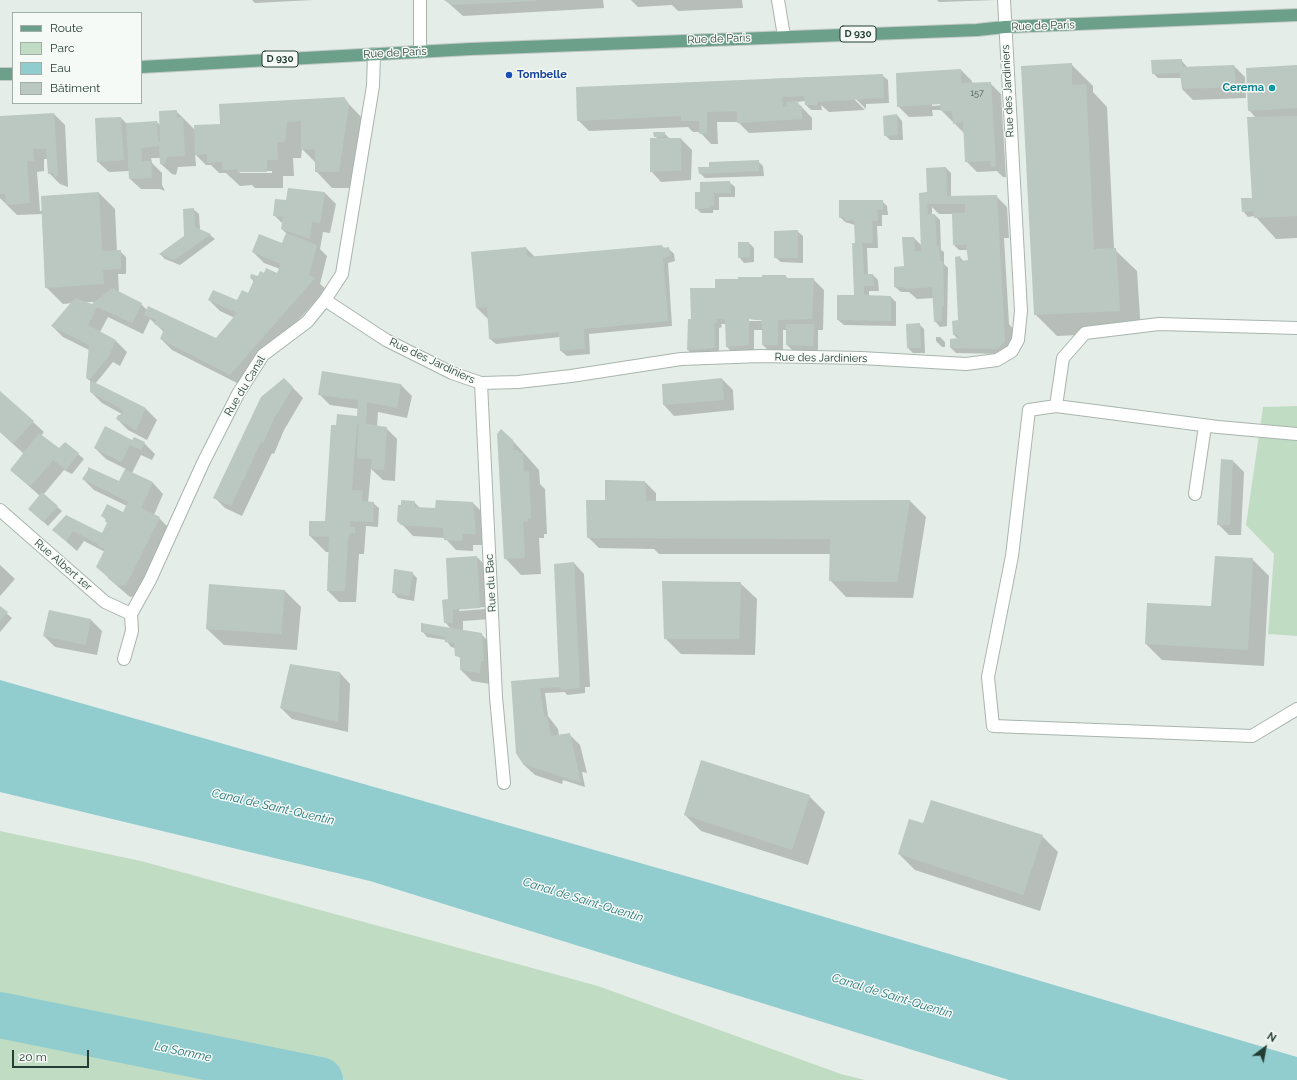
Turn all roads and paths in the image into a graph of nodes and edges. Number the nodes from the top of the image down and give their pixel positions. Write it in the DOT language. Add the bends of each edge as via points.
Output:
graph roads {
  1 [pos="420,0"];
  2 [pos="778,0"];
  3 [pos="1004,0"];
  4 [pos="1297,15"];
  5 [pos="1005,27"];
  6 [pos="784,36"];
  7 [pos="420,52"];
  8 [pos="374,54"];
  9 [pos="142,67"];
  10 [pos="0,74"];
  11 [pos="12,74"];
  12 [pos="325,300"];
  13 [pos="1297,328"];
  14 [pos="481,383"];
  15 [pos="1056,406"];
  16 [pos="1205,426"];
  17 [pos="1297,434"];
  18 [pos="1195,494"];
  19 [pos="0,510"];
  20 [pos="131,614"];
  21 [pos="124,659"];
  22 [pos="1297,709"];
  23 [pos="504,783"];
  1 -- 7 [label="street"];
  2 -- 6 [label="street"];
  3 -- 5 [label="street, Rue des Jardiniers"];
  4 -- 5 [label="main road, Rue de Paris / D 930"];
  5 -- 6 [label="main road, Rue de Paris / D 930"];
  5 -- 14 [label="street, Rue des Jardiniers" via="1021,311 1018,340 1012,352 997,360 966,364 761,356 680,359 571,376"];
  6 -- 7 [label="main road, Rue de Paris / D 930"];
  7 -- 8 [label="main road, Rue de Paris / D 930"];
  8 -- 9 [label="main road, Rue de Paris / D 930"];
  8 -- 12 [label="street, Rue du Canal" via="374,86 342,274"];
  10 -- 11 [label="main road"];
  12 -- 14 [label="street, Rue des Jardiniers" via="386,340 452,373"];
  12 -- 20 [label="street, Rue du Canal" via="307,322 263,355 238,394 150,580"];
  13 -- 15 [label="street" via="1159,324 1085,333 1063,358"];
  14 -- 23 [label="street, Rue du Bac" via="496,697"];
  15 -- 16 [label="street"];
  15 -- 22 [label="street" via="1029,410 1012,556 988,677 993,726 1252,736"];
  16 -- 17 [label="street"];
  16 -- 18 [label="street"];
  19 -- 20 [label="street, Rue Albert 1er" via="105,602"];
  20 -- 21 [label="street, Rue du Canal" via="132,631"];
}
